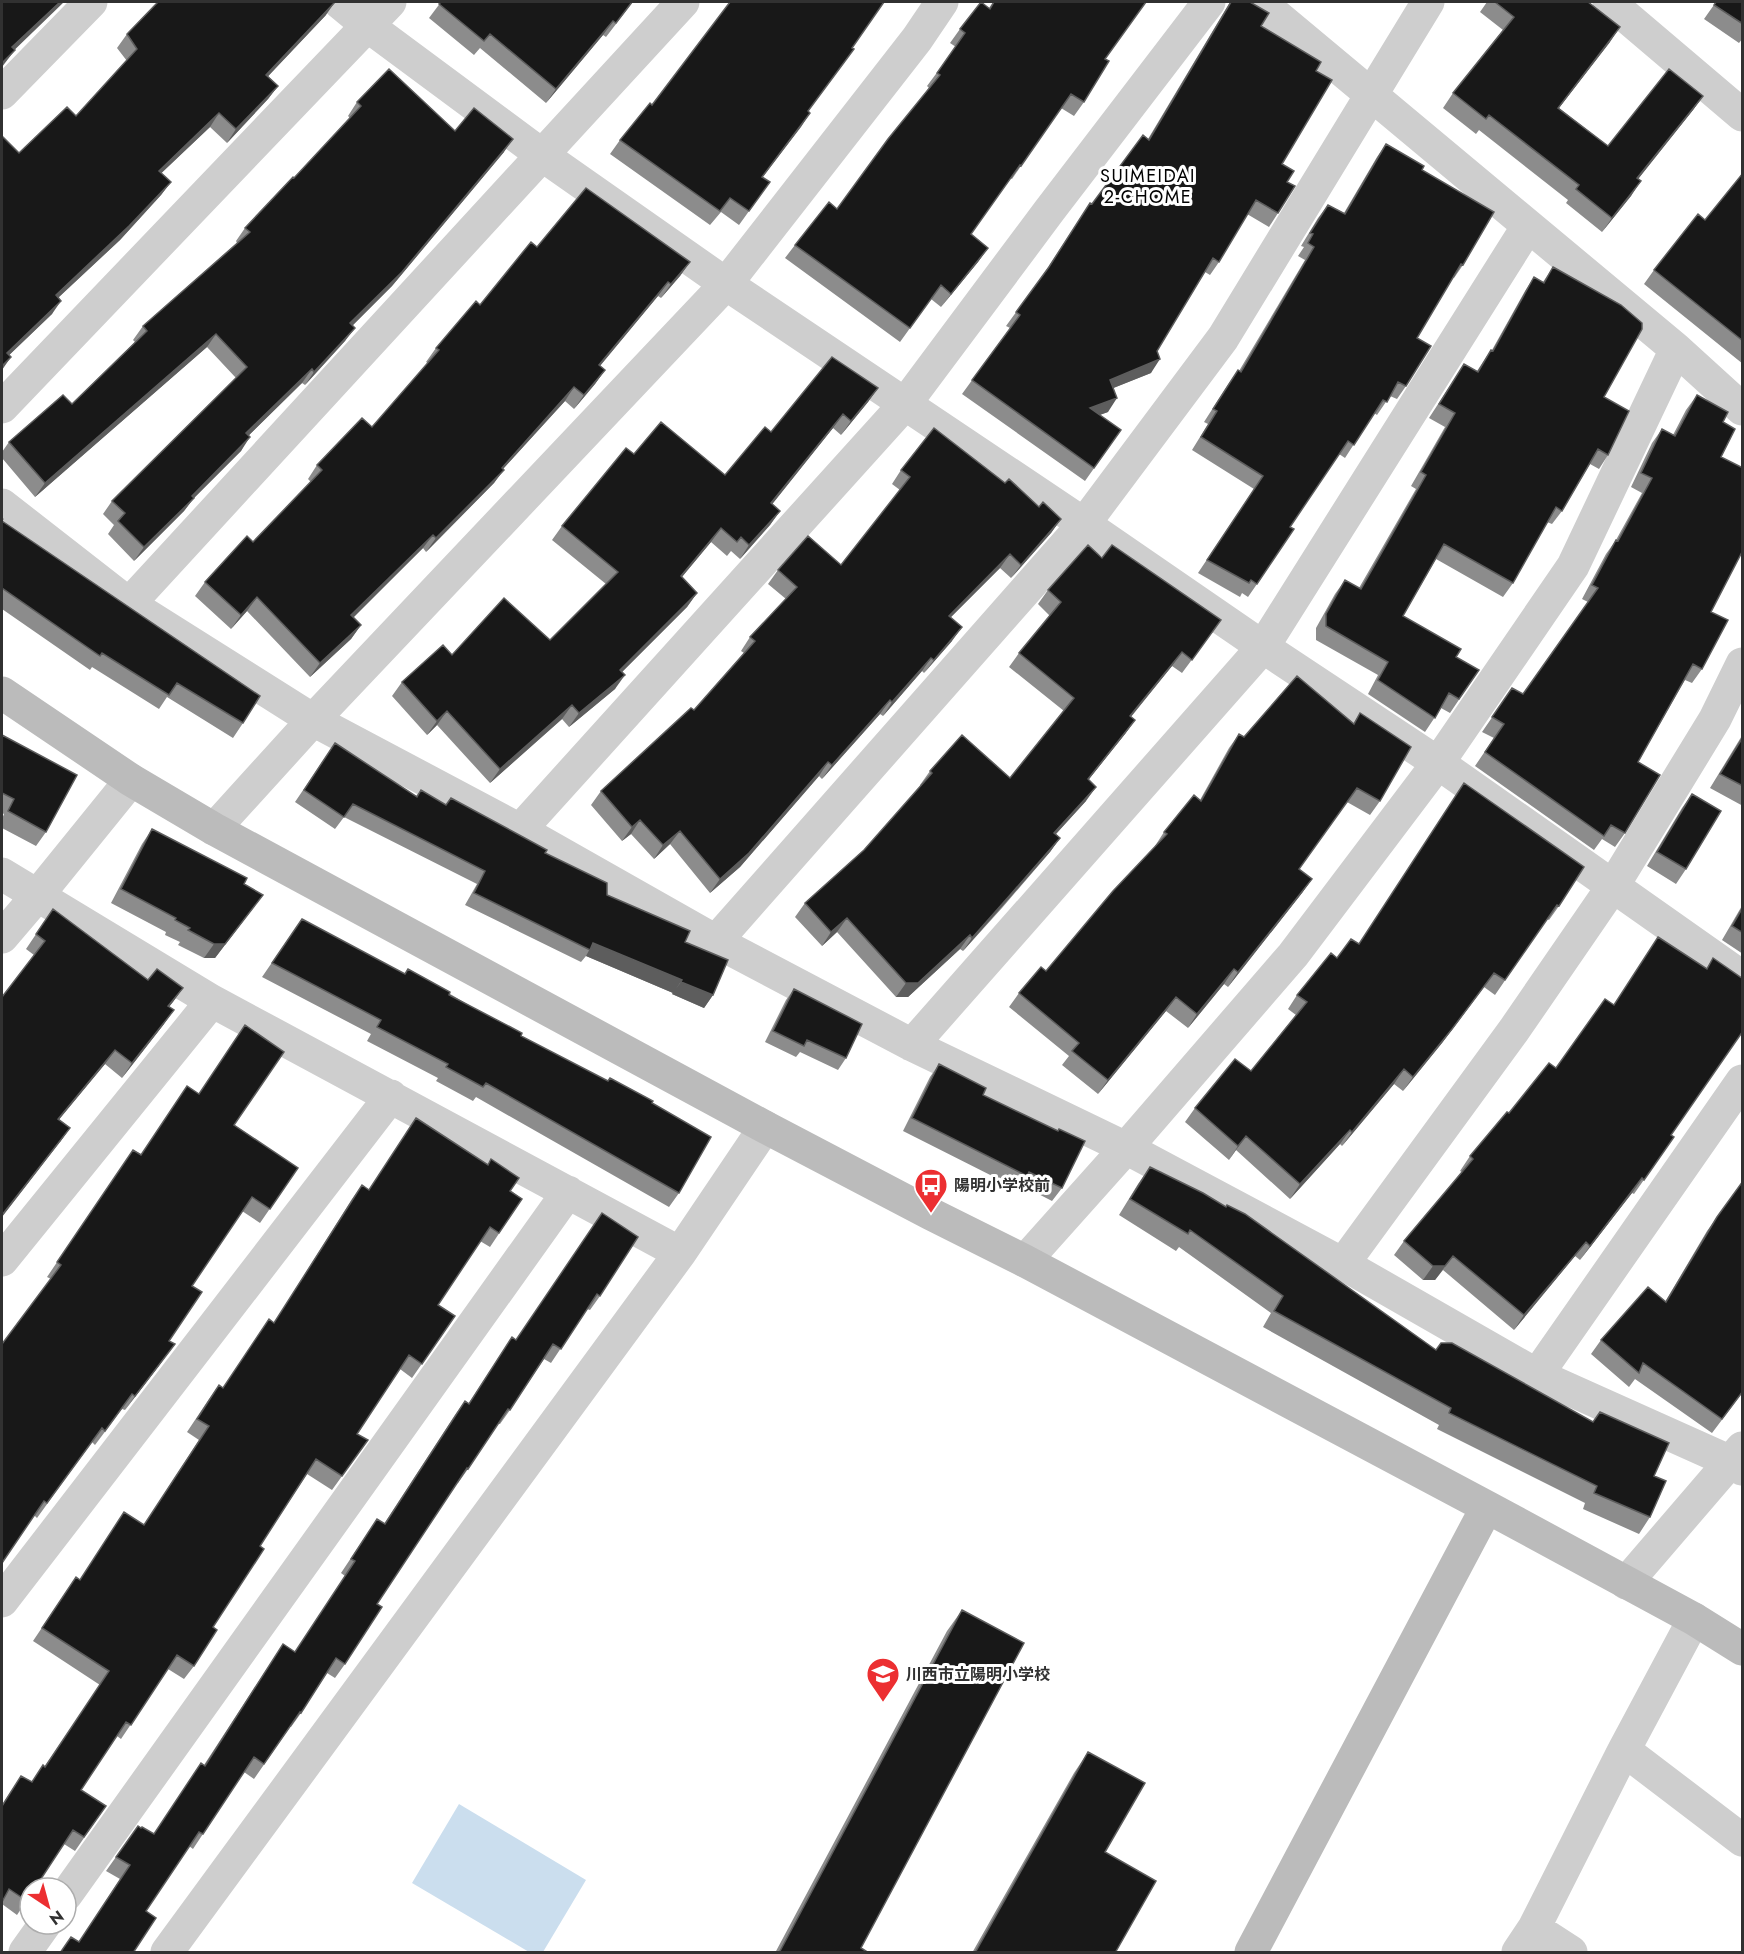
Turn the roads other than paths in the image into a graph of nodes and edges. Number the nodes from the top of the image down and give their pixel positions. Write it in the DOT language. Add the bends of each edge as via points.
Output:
graph roads {
  1 [pos="91,2"];
  2 [pos="339,2"];
  3 [pos="390,2"];
  4 [pos="683,2"];
  5 [pos="942,2"];
  6 [pos="1209,2"];
  7 [pos="1260,2"];
  8 [pos="1428,2"];
  9 [pos="1609,2"];
  10 [pos="368,26"];
  11 [pos="2,93"];
  12 [pos="1371,93"];
  13 [pos="1743,114"];
  14 [pos="542,155"];
  15 [pos="1528,226"];
  16 [pos="726,284"];
  17 [pos="1676,349"];
  18 [pos="905,404"];
  19 [pos="2,407"];
  20 [pos="1743,409"];
  21 [pos="2,504"];
  22 [pos="1084,524"];
  23 [pos="129,604"];
  24 [pos="1263,647"];
  25 [pos="1743,664"];
  26 [pos="2,693"];
  27 [pos="313,720"];
  28 [pos="1438,764"];
  29 [pos="131,780"];
  30 [pos="214,829"];
  31 [pos="520,830"];
  32 [pos="2,874"];
  33 [pos="1613,886"];
  34 [pos="37,896"];
  35 [pos="2,938"];
  36 [pos="716,941"];
  37 [pos="1743,977"];
  38 [pos="212,1001"];
  39 [pos="912,1045"];
  40 [pos="1743,1081"];
  41 [pos="391,1096"];
  42 [pos="765,1127"];
  43 [pos="1126,1148"];
  44 [pos="568,1192"];
  45 [pos="680,1253"];
  46 [pos="2,1260"];
  47 [pos="1025,1261"];
  48 [pos="1343,1264"];
  49 [pos="1537,1375"];
  50 [pos="1739,1459"];
  51 [pos="1487,1508"];
  52 [pos="1626,1583"];
  53 [pos="2,1601"];
  54 [pos="1694,1619"];
  55 [pos="1743,1649"];
  56 [pos="1624,1750"];
  57 [pos="1743,1840"];
  58 [pos="78,1878"];
  59 [pos="37,1936"];
  60 [pos="1526,1940"];
  61 [pos="25,1953"];
  62 [pos="167,1953"];
  63 [pos="1251,1953"];
  64 [pos="1571,1953"];
  1 -- 11 [label="street"];
  2 -- 10 [label="street"];
  3 -- 10 [label="street"];
  4 -- 14 [label="street"];
  5 -- 16 [label="street"];
  6 -- 18 [label="street"];
  7 -- 12 [label="street"];
  8 -- 12 [label="street"];
  9 -- 13 [label="street"];
  10 -- 14 [label="street"];
  10 -- 19 [label="street"];
  12 -- 15 [label="street"];
  12 -- 22 [label="street" via="1223,338"];
  14 -- 16 [label="street"];
  14 -- 23 [label="street"];
  15 -- 17 [label="street"];
  15 -- 24 [label="street"];
  16 -- 18 [label="street"];
  16 -- 27 [label="street"];
  17 -- 20 [label="street"];
  17 -- 28 [label="street" via="1573,566"];
  18 -- 22 [label="street"];
  18 -- 31 [label="street"];
  21 -- 23 [label="street"];
  22 -- 24 [label="street"];
  22 -- 36 [label="street"];
  23 -- 27 [label="street"];
  24 -- 28 [label="street"];
  24 -- 39 [label="street"];
  25 -- 33 [label="street" via="1715,719"];
  26 -- 29 [label="street"];
  27 -- 30 [label="street"];
  27 -- 31 [label="street"];
  28 -- 33 [label="street"];
  28 -- 43 [label="street" via="1293,955"];
  29 -- 30 [label="street"];
  29 -- 34 [label="street"];
  30 -- 42 [label="street"];
  31 -- 36 [label="street"];
  32 -- 34 [label="street"];
  33 -- 37 [label="street"];
  33 -- 48 [label="street" via="1514,1030"];
  34 -- 35 [label="street"];
  34 -- 38 [label="street"];
  36 -- 39 [label="street"];
  38 -- 41 [label="street"];
  38 -- 46 [label="street"];
  39 -- 43 [label="street"];
  40 -- 49 [label="street"];
  41 -- 44 [label="street"];
  41 -- 53 [label="street"];
  42 -- 45 [label="street"];
  42 -- 47 [label="street"];
  43 -- 47 [label="street"];
  43 -- 48 [label="street"];
  44 -- 45 [label="street"];
  44 -- 58 [label="street"];
  45 -- 62 [label="street"];
  47 -- 51 [label="street"];
  48 -- 49 [label="street"];
  49 -- 50 [label="street"];
  50 -- 52 [label="street"];
  51 -- 52 [label="street"];
  51 -- 63 [label="street"];
  52 -- 54 [label="street"];
  54 -- 55 [label="street"];
  54 -- 56 [label="street"];
  56 -- 57 [label="street"];
  56 -- 60 [label="street"];
  59 -- 61 [label="street"];
  60 -- 64 [label="street"];
}
